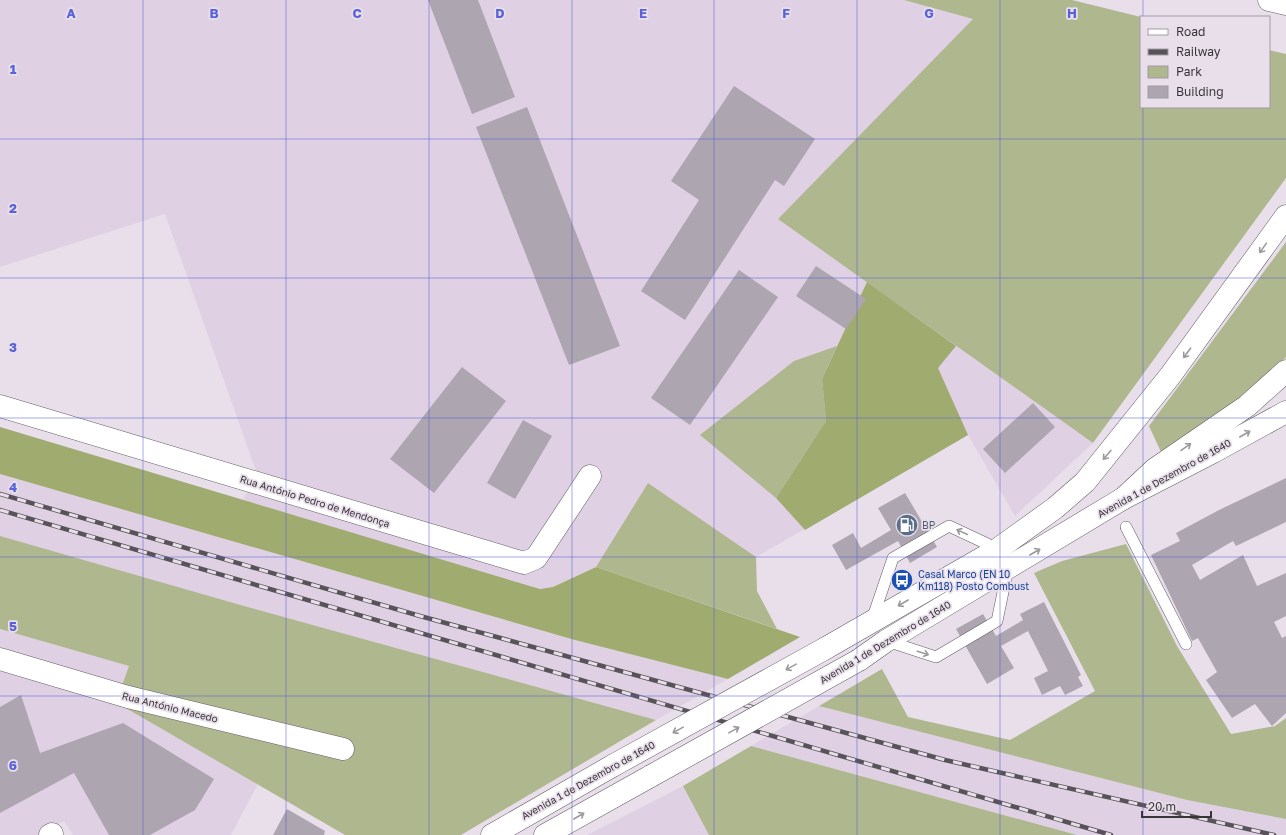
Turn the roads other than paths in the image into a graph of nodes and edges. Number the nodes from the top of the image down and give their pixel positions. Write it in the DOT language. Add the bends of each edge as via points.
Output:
graph roads {
  1 [pos="1269,0"];
  2 [pos="1286,4"];
  3 [pos="1286,216"];
  4 [pos="1286,371"];
  5 [pos="0,406"];
  6 [pos="1286,412"];
  7 [pos="590,476"];
  8 [pos="1124,498"];
  9 [pos="1126,527"];
  10 [pos="998,549"];
  11 [pos="1008,568"];
  12 [pos="872,620"];
  13 [pos="886,641"];
  14 [pos="1186,644"];
  15 [pos="0,658"];
  16 [pos="343,749"];
  17 [pos="492,835"];
  18 [pos="545,835"];
  1 -- 2 [label="main road"];
  3 -- 10 [label="main road, Avenida 1 de Dezembro de 1640, one-way" via="1170,376 1085,482 1055,508"];
  8 -- 4 [label="main road, one-way" via="1155,469 1247,406"];
  5 -- 7 [label="main road, Rua António Pedro de Mendonça" via="524,563 536,558"];
  8 -- 6 [label="main road, Avenida 1 de Dezembro de 1640, one-way"];
  11 -- 8 [label="main road, Avenida 1 de Dezembro de 1640, one-way"];
  9 -- 14 [label="lane"];
  10 -- 12 [label="main road, Avenida 1 de Dezembro de 1640, one-way"];
  10 -- 12 [label="lane, one-way" via="949,526 893,558"];
  11 -- 13 [label="main road, Avenida 1 de Dezembro de 1640"];
  13 -- 11 [label="lane, one-way" via="936,657 998,622"];
  12 -- 17 [label="main road, Avenida 1 de Dezembro de 1640, one-way, bridge"];
  18 -- 13 [label="main road, Avenida 1 de Dezembro de 1640, one-way, bridge" via="859,660"];
  15 -- 16 [label="main road, Rua António Macedo" via="128,697"];
}
